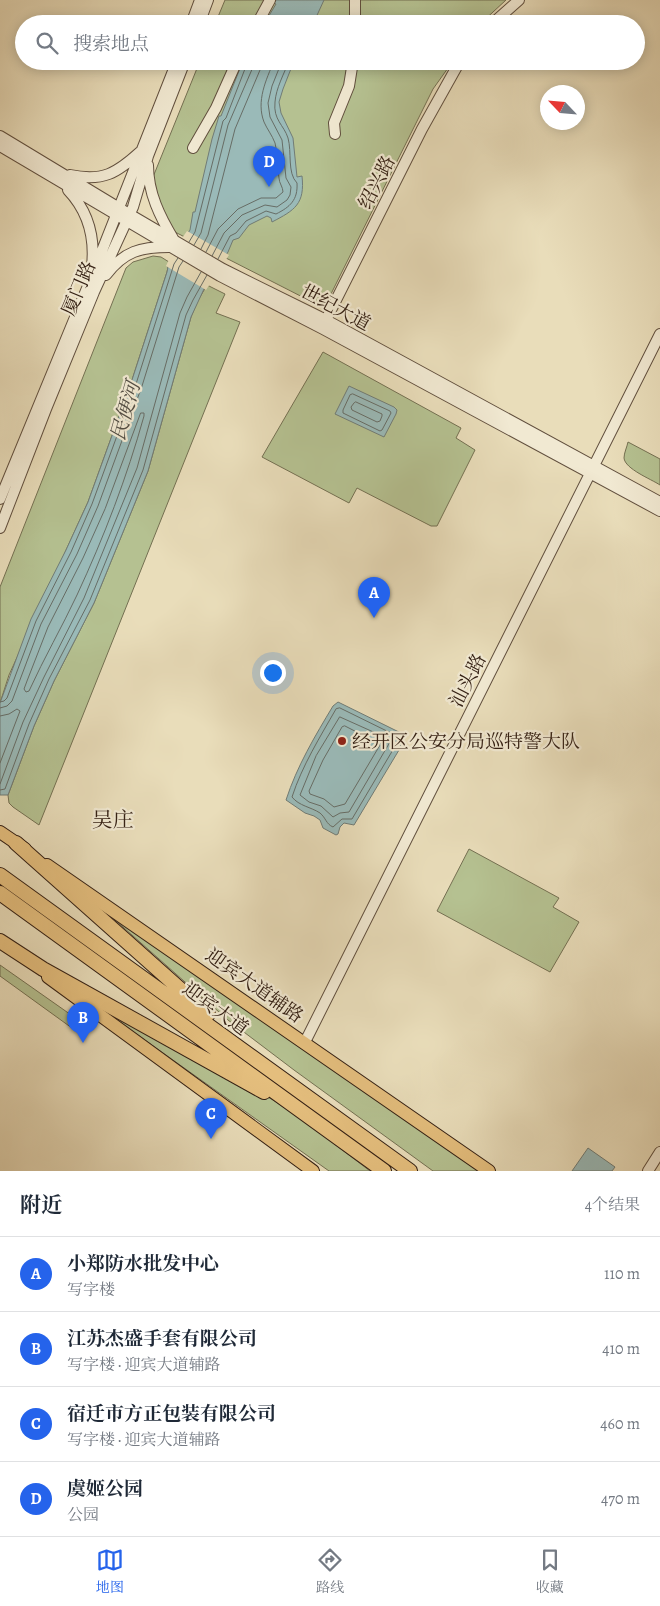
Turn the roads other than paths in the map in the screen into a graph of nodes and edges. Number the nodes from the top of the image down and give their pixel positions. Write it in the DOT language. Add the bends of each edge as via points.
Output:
graph roads {
  1 [pos="200,0"];
  2 [pos="208,0"];
  3 [pos="270,0"];
  4 [pos="355,0"];
  5 [pos="519,0"];
  6 [pos="194,15"];
  7 [pos="202,15"];
  8 [pos="262,15"];
  9 [pos="355,15"];
  10 [pos="502,15"];
  11 [pos="174,70"];
  12 [pos="182,70"];
  13 [pos="232,70"];
  14 [pos="352,70"];
  15 [pos="455,70"];
  16 [pos="334,134"];
  17 [pos="0,136"];
  18 [pos="0,146"];
  19 [pos="193,148"];
  20 [pos="145,153"];
  21 [pos="62,178"];
  22 [pos="118,212"];
  23 [pos="128,218"];
  24 [pos="175,245"];
  25 [pos="222,272"];
  26 [pos="90,281"];
  27 [pos="94,292"];
  28 [pos="326,320"];
  29 [pos="660,334"];
  30 [pos="660,345"];
  31 [pos="594,471"];
  32 [pos="8,482"];
  33 [pos="0,499"];
  34 [pos="660,502"];
  35 [pos="660,511"];
  36 [pos="0,528"];
  37 [pos="0,832"];
  38 [pos="16,843"];
  39 [pos="0,875"];
  40 [pos="0,892"];
  41 [pos="27,904"];
  42 [pos="0,941"];
  43 [pos="307,1044"];
  44 [pos="330,1112"];
  45 [pos="330,1131"];
  46 [pos="660,1152"];
  47 [pos="313,1171"];
  48 [pos="384,1171"];
  49 [pos="410,1171"];
  50 [pos="489,1171"];
  51 [pos="648,1171"];
  1 -- 6 [label="street"];
  2 -- 7 [label="street"];
  3 -- 8 [label="street"];
  4 -- 9 [label="street"];
  5 -- 10 [label="street"];
  11 -- 20 [label="street, 厦门路"];
  12 -- 20 [label="street, 厦门路"];
  13 -- 19 [label="street" via="216,108"];
  14 -- 16 [label="street" via="349,86 334,123"];
  15 -- 28 [label="street, 绍兴路"];
  17 -- 21 [label="street, 世纪大道"];
  18 -- 21 [label="street, 世纪大道"];
  20 -- 21 [label="street" via="115,172 90,178"];
  20 -- 22 [label="street, 厦门路"];
  20 -- 23 [label="street, 厦门路"];
  20 -- 24 [label="street" via="156,208"];
  21 -- 22 [label="street, 世纪大道"];
  21 -- 26 [label="street" via="85,214 92,238"];
  22 -- 23 [label="street, 世纪大道"];
  22 -- 26 [label="street, 厦门路"];
  23 -- 24 [label="street, 世纪大道"];
  23 -- 27 [label="street, 厦门路"];
  24 -- 25 [label="street, 世纪大道"];
  24 -- 27 [label="street" via="149,247 128,254 119,260"];
  25 -- 28 [label="street, 世纪大道"];
  25 -- 31 [label="street, 世纪大道" via="323,329"];
  26 -- 32 [label="street, 厦门路"];
  27 -- 32 [label="street, 厦门路"];
  28 -- 31 [label="street, 世纪大道"];
  29 -- 31 [label="street, 汕头路"];
  30 -- 31 [label="street, 汕头路"];
  31 -- 34 [label="street, 世纪大道"];
  31 -- 35 [label="street, 世纪大道"];
  31 -- 43 [label="street, 汕头路"];
  32 -- 33 [label="street, 厦门路"];
  32 -- 36 [label="street, 厦门路"];
  37 -- 38 [label="main road, 迎宾大道辅路"];
  38 -- 43 [label="main road, 迎宾大道辅路"];
  38 -- 44 [label="highway" via="194,1003"];
  39 -- 41 [label="highway, 迎宾大道"];
  40 -- 41 [label="highway, 迎宾大道"];
  41 -- 44 [label="highway, 迎宾大道"];
  41 -- 45 [label="highway, 迎宾大道"];
  42 -- 45 [label="highway" via="43,969"];
  42 -- 47 [label="main road"];
  43 -- 50 [label="main road, 迎宾大道辅路"];
  44 -- 49 [label="highway, 迎宾大道"];
  45 -- 48 [label="highway, 迎宾大道"];
  46 -- 51 [label="street"];
}
